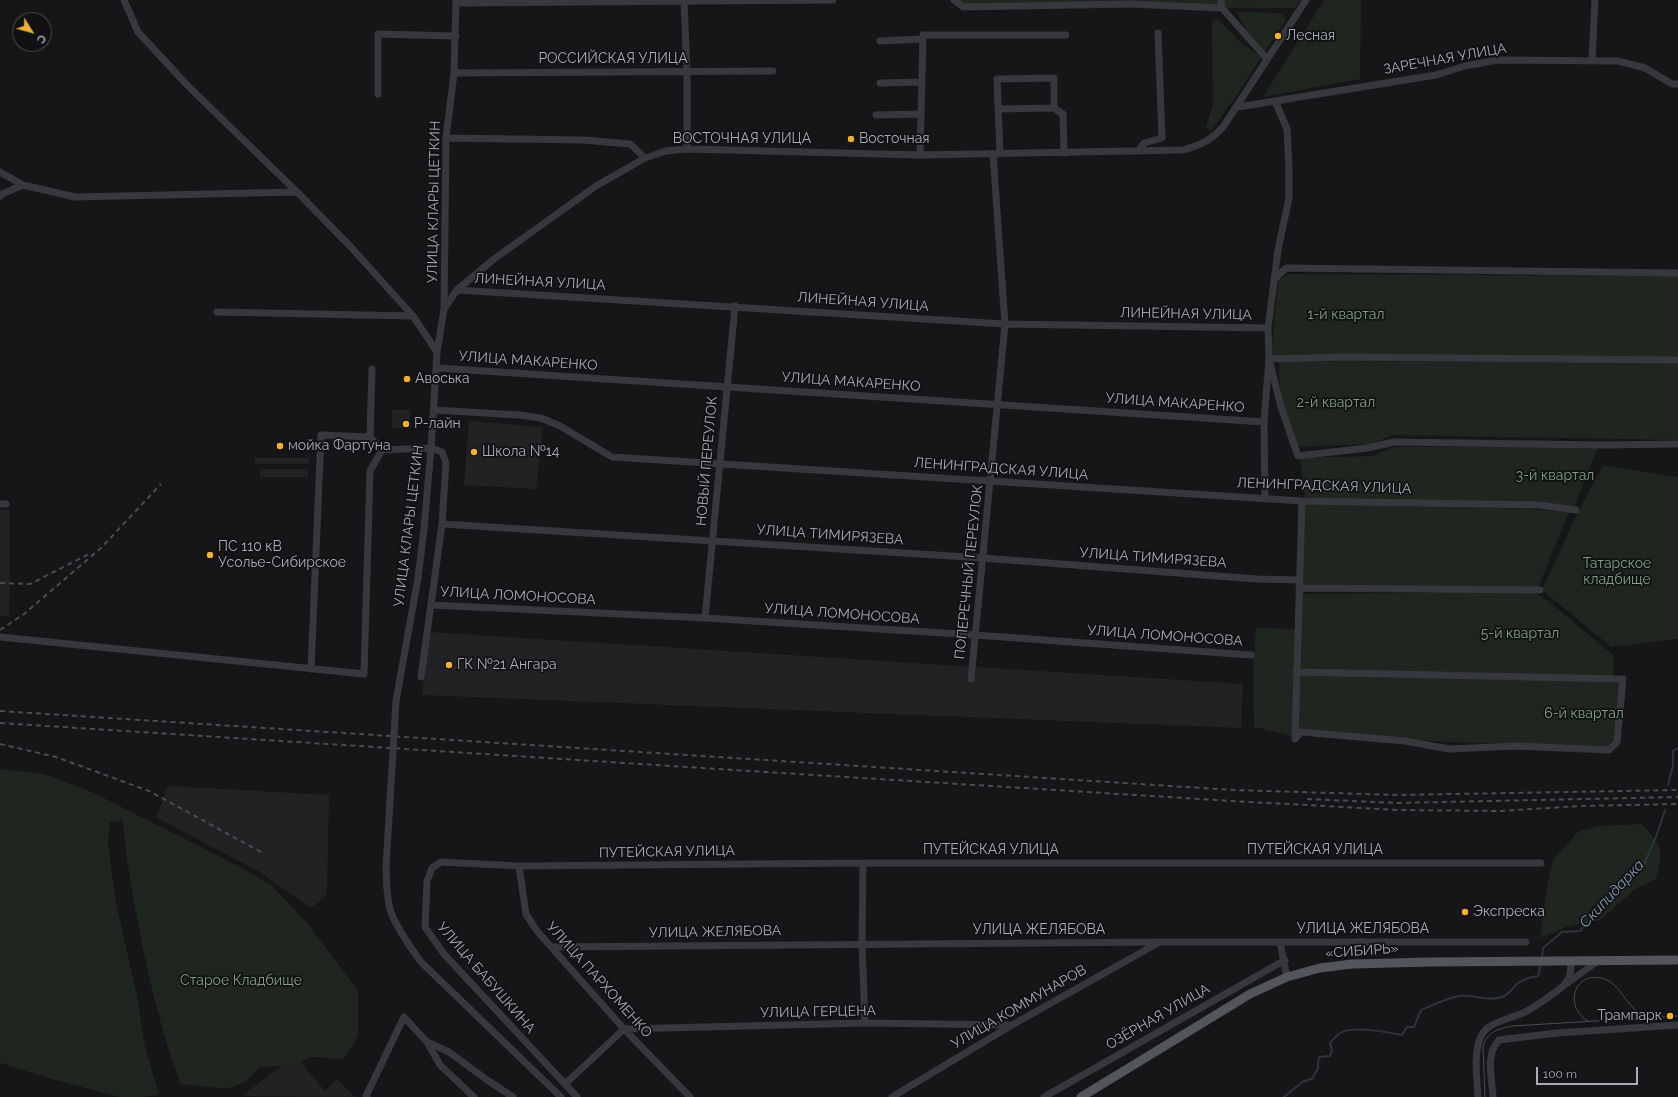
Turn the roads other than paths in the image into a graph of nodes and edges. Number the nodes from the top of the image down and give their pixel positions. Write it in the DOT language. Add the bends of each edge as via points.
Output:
graph roads {
  1 [pos="124,0"];
  2 [pos="833,0"];
  3 [pos="954,0"];
  4 [pos="1221,0"];
  5 [pos="1306,0"];
  6 [pos="1595,0"];
  7 [pos="684,1"];
  8 [pos="457,2"];
  9 [pos="1044,2"];
  10 [pos="1130,2"];
  11 [pos="1222,8"];
  12 [pos="1158,33"];
  13 [pos="1066,35"];
  14 [pos="456,36"];
  15 [pos="923,39"];
  16 [pos="880,41"];
  17 [pos="1268,60"];
  18 [pos="1592,60"];
  19 [pos="773,71"];
  20 [pos="687,72"];
  21 [pos="454,73"];
  22 [pos="922,82"];
  23 [pos="880,83"];
  24 [pos="1678,84"];
  25 [pos="378,94"];
  26 [pos="1275,101"];
  27 [pos="1238,107"];
  28 [pos="1054,108"];
  29 [pos="998,109"];
  30 [pos="921,114"];
  31 [pos="876,115"];
  32 [pos="446,138"];
  33 [pos="687,149"];
  34 [pos="1138,151"];
  35 [pos="1064,152"];
  36 [pos="920,154"];
  37 [pos="996,154"];
  38 [pos="645,158"];
  39 [pos="0,172"];
  40 [pos="23,185"];
  41 [pos="297,192"];
  42 [pos="0,196"];
  43 [pos="1678,273"];
  44 [pos="1274,280"];
  45 [pos="457,290"];
  46 [pos="735,306"];
  47 [pos="444,310"];
  48 [pos="217,312"];
  49 [pos="413,316"];
  50 [pos="1005,324"];
  51 [pos="1268,328"];
  52 [pos="437,352"];
  53 [pos="1269,359"];
  54 [pos="1678,360"];
  55 [pos="437,368"];
  56 [pos="372,369"];
  57 [pos="727,387"];
  58 [pos="998,405"];
  59 [pos="434,410"];
  60 [pos="1264,422"];
  61 [pos="370,437"];
  62 [pos="1678,444"];
  63 [pos="432,448"];
  64 [pos="382,450"];
  65 [pos="720,463"];
  66 [pos="991,481"];
  67 [pos="1264,498"];
  68 [pos="1302,501"];
  69 [pos="1576,510"];
  70 [pos="442,524"];
  71 [pos="713,541"];
  72 [pos="983,558"];
  73 [pos="1299,580"];
  74 [pos="1300,588"];
  75 [pos="1540,590"];
  76 [pos="431,605"];
  77 [pos="705,618"];
  78 [pos="976,635"];
  79 [pos="0,637"];
  80 [pos="1251,655"];
  81 [pos="311,669"];
  82 [pos="1296,672"];
  83 [pos="421,677"];
  84 [pos="971,679"];
  85 [pos="441,862"];
  86 [pos="863,863"];
  87 [pos="1541,863"];
  88 [pos="518,866"];
  89 [pos="1160,942"];
  90 [pos="1280,942"];
  91 [pos="1526,942"];
  92 [pos="862,944"];
  93 [pos="552,947"];
  94 [pos="1285,960"];
  95 [pos="1598,960"];
  96 [pos="1678,960"];
  97 [pos="1571,961"];
  98 [pos="1287,977"];
  99 [pos="1566,984"];
  100 [pos="865,1023"];
  101 [pos="1012,1025"];
  102 [pos="1678,1026"];
  103 [pos="624,1029"];
  104 [pos="427,1042"];
  105 [pos="565,1084"];
  106 [pos="367,1097"];
  107 [pos="474,1097"];
  108 [pos="513,1097"];
  109 [pos="561,1097"];
  110 [pos="577,1097"];
  111 [pos="690,1097"];
  112 [pos="892,1097"];
  113 [pos="1044,1097"];
  114 [pos="1081,1097"];
  115 [pos="1478,1097"];
  116 [pos="1493,1097"];
  1 -- 41 [label="street" via="138,32 187,85"];
  2 -- 7 [label="street"];
  3 -- 9 [label="street" via="963,7"];
  4 -- 11 [label="street"];
  5 -- 17 [label="street, ВОСТОЧНАЯ УЛИЦА"];
  6 -- 18 [label="street"];
  7 -- 8 [label="street"];
  7 -- 20 [label="street"];
  8 -- 14 [label="street, УЛИЦА КЛАРЫ ЦЕТКИН"];
  9 -- 10 [label="street"];
  10 -- 11 [label="street"];
  11 -- 17 [label="street"];
  12 -- 34 [label="street" via="1162,138 1144,143"];
  13 -- 15 [label="street" via="923,35"];
  14 -- 21 [label="street, УЛИЦА КЛАРЫ ЦЕТКИН"];
  14 -- 25 [label="street" via="378,34"];
  15 -- 16 [label="street"];
  15 -- 22 [label="street"];
  17 -- 27 [label="street, ВОСТОЧНАЯ УЛИЦА"];
  18 -- 24 [label="street, ЗАРЕЧНАЯ УЛИЦА" via="1618,61 1645,68 1672,84"];
  18 -- 26 [label="street, ЗАРЕЧНАЯ УЛИЦА" via="1498,60 1436,75"];
  19 -- 20 [label="street, РОССИЙСКАЯ УЛИЦА"];
  20 -- 21 [label="street, РОССИЙСКАЯ УЛИЦА"];
  20 -- 33 [label="street"];
  21 -- 32 [label="street, УЛИЦА КЛАРЫ ЦЕТКИН"];
  22 -- 23 [label="street"];
  22 -- 30 [label="street"];
  26 -- 27 [label="street, ЗАРЕЧНАЯ УЛИЦА"];
  26 -- 44 [label="street" via="1287,129 1289,198"];
  27 -- 34 [label="street, ВОСТОЧНАЯ УЛИЦА" via="1213,138 1199,146 1184,150"];
  28 -- 29 [label="street"];
  28 -- 29 [label="street, ПОПЕРЕЧНЫЙ ПЕРЕУЛОК" via="1054,78 997,79"];
  28 -- 35 [label="street" via="1063,114"];
  29 -- 37 [label="street, ПОПЕРЕЧНЫЙ ПЕРЕУЛОК"];
  30 -- 31 [label="street"];
  30 -- 36 [label="street"];
  32 -- 38 [label="street" via="583,140 630,144"];
  32 -- 47 [label="street, УЛИЦА КЛАРЫ ЦЕТКИН"];
  33 -- 36 [label="street, ВОСТОЧНАЯ УЛИЦА"];
  33 -- 38 [label="street, ВОСТОЧНАЯ УЛИЦА" via="666,151"];
  34 -- 35 [label="street, ВОСТОЧНАЯ УЛИЦА"];
  35 -- 37 [label="street, ВОСТОЧНАЯ УЛИЦА"];
  36 -- 37 [label="street, ВОСТОЧНАЯ УЛИЦА"];
  37 -- 50 [label="street, ПОПЕРЕЧНЫЙ ПЕРЕУЛОК"];
  38 -- 45 [label="street, ВОСТОЧНАЯ УЛИЦА" via="596,186 494,259"];
  39 -- 40 [label="street"];
  40 -- 41 [label="street" via="75,197"];
  40 -- 42 [label="street"];
  41 -- 49 [label="street"];
  43 -- 44 [label="street" via="1286,268"];
  44 -- 51 [label="street"];
  45 -- 46 [label="street, ЛИНЕЙНАЯ УЛИЦА"];
  45 -- 47 [label="street, ВОСТОЧНАЯ УЛИЦА"];
  46 -- 50 [label="street, ЛИНЕЙНАЯ УЛИЦА"];
  46 -- 57 [label="street, НОВЫЙ ПЕРЕУЛОК"];
  47 -- 52 [label="street, ВОСТОЧНАЯ УЛИЦА"];
  48 -- 49 [label="street"];
  49 -- 52 [label="street"];
  50 -- 51 [label="street, ЛИНЕЙНАЯ УЛИЦА"];
  50 -- 58 [label="street, ПОПЕРЕЧНЫЙ ПЕРЕУЛОК"];
  51 -- 53 [label="street"];
  52 -- 55 [label="street, УЛИЦА КЛАРЫ ЦЕТКИН"];
  53 -- 54 [label="street" via="1346,357"];
  53 -- 60 [label="street"];
  53 -- 62 [label="street" via="1281,407 1298,456 1367,448 1394,442"];
  55 -- 57 [label="street, УЛИЦА МАКАРЕНКО"];
  55 -- 59 [label="street, УЛИЦА КЛАРЫ ЦЕТКИН"];
  56 -- 61 [label="street"];
  57 -- 58 [label="street, УЛИЦА МАКАРЕНКО"];
  57 -- 65 [label="street, НОВЫЙ ПЕРЕУЛОК"];
  58 -- 60 [label="street, УЛИЦА МАКАРЕНКО"];
  58 -- 66 [label="street, ПОПЕРЕЧНЫЙ ПЕРЕУЛОК"];
  59 -- 63 [label="street, УЛИЦА КЛАРЫ ЦЕТКИН"];
  59 -- 65 [label="street, ЛЕНИНГРАДСКАЯ УЛИЦА" via="541,418 612,456"];
  60 -- 67 [label="street"];
  61 -- 64 [label="street"];
  61 -- 81 [label="street" via="321,435"];
  63 -- 64 [label="street"];
  63 -- 70 [label="street" via="442,452 446,463"];
  63 -- 109 [label="street, УЛИЦА КЛАРЫ ЦЕТКИН, bridge" via="419,571 396,701 386,866 392,915 406,942 421,962"];
  64 -- 81 [label="street" via="370,471 364,674"];
  65 -- 66 [label="street, ЛЕНИНГРАДСКАЯ УЛИЦА"];
  65 -- 71 [label="street, НОВЫЙ ПЕРЕУЛОК"];
  66 -- 67 [label="street, ЛЕНИНГРАДСКАЯ УЛИЦА"];
  66 -- 72 [label="street, ПОПЕРЕЧНЫЙ ПЕРЕУЛОК"];
  67 -- 68 [label="street, ЛЕНИНГРАДСКАЯ УЛИЦА"];
  68 -- 69 [label="street, ЛЕНИНГРАДСКАЯ УЛИЦА" via="1539,505"];
  68 -- 73 [label="street"];
  70 -- 71 [label="street, УЛИЦА ТИМИРЯЗЕВА"];
  70 -- 76 [label="street"];
  71 -- 72 [label="street, УЛИЦА ТИМИРЯЗЕВА"];
  71 -- 77 [label="street, НОВЫЙ ПЕРЕУЛОК"];
  72 -- 73 [label="street, УЛИЦА ТИМИРЯЗЕВА"];
  72 -- 78 [label="street, ПОПЕРЕЧНЫЙ ПЕРЕУЛОК"];
  73 -- 74 [label="street"];
  74 -- 75 [label="street"];
  74 -- 82 [label="street"];
  76 -- 77 [label="street, УЛИЦА ЛОМОНОСОВА"];
  76 -- 83 [label="street"];
  77 -- 78 [label="street, УЛИЦА ЛОМОНОСОВА"];
  78 -- 80 [label="street, УЛИЦА ЛОМОНОСОВА"];
  78 -- 84 [label="street, ПОПЕРЕЧНЫЙ ПЕРЕУЛОК"];
  79 -- 81 [label="street"];
  82 -- 82 [label="street" via="1295,740 1301,732 1405,741 1449,749 1516,746 1609,750 1617,742 1623,679"];
  85 -- 88 [label="street, ПУТЕЙСКАЯ УЛИЦА"];
  85 -- 105 [label="street, УЛИЦА БАБУШКИНА" via="432,868 427,881 425,927 444,954"];
  86 -- 87 [label="street, ПУТЕЙСКАЯ УЛИЦА"];
  86 -- 88 [label="street, ПУТЕЙСКАЯ УЛИЦА"];
  86 -- 92 [label="street"];
  88 -- 93 [label="street, УЛИЦА ПАРХОМЕНКО" via="526,914"];
  89 -- 90 [label="street, УЛИЦА ЖЕЛЯБОВА"];
  89 -- 92 [label="street, УЛИЦА ЖЕЛЯБОВА"];
  89 -- 101 [label="street, УЛИЦА КОММУНАРОВ"];
  90 -- 91 [label="street, УЛИЦА ЖЕЛЯБОВА"];
  90 -- 94 [label="street"];
  92 -- 93 [label="street, УЛИЦА ЖЕЛЯБОВА"];
  92 -- 100 [label="street"];
  93 -- 103 [label="street, УЛИЦА ПАРХОМЕНКО"];
  94 -- 98 [label="street"];
  94 -- 113 [label="street, ОЗЁРНАЯ УЛИЦА"];
  95 -- 96 [label="main road, «СИБИРЬ»"];
  95 -- 97 [label="main road, «СИБИРЬ»"];
  95 -- 99 [label="street"];
  97 -- 98 [label="main road, «СИБИРЬ»" via="1352,964 1320,968"];
  97 -- 99 [label="street"];
  98 -- 114 [label="main road, «СИБИРЬ»" via="1250,994"];
  99 -- 115 [label="street" via="1525,1012 1486,1029 1477,1049"];
  100 -- 101 [label="street, УЛИЦА ГЕРЦЕНА"];
  100 -- 103 [label="street, УЛИЦА ГЕРЦЕНА"];
  101 -- 112 [label="street, УЛИЦА КОММУНАРОВ"];
  102 -- 116 [label="street" via="1557,1032 1499,1040 1490,1056"];
  103 -- 105 [label="street"];
  103 -- 111 [label="street, УЛИЦА ПАРХОМЕНКО"];
  104 -- 106 [label="street" via="404,1017"];
  104 -- 107 [label="street" via="440,1065"];
  104 -- 108 [label="street" via="449,1052"];
  105 -- 110 [label="street, УЛИЦА БАБУШКИНА"];
}
